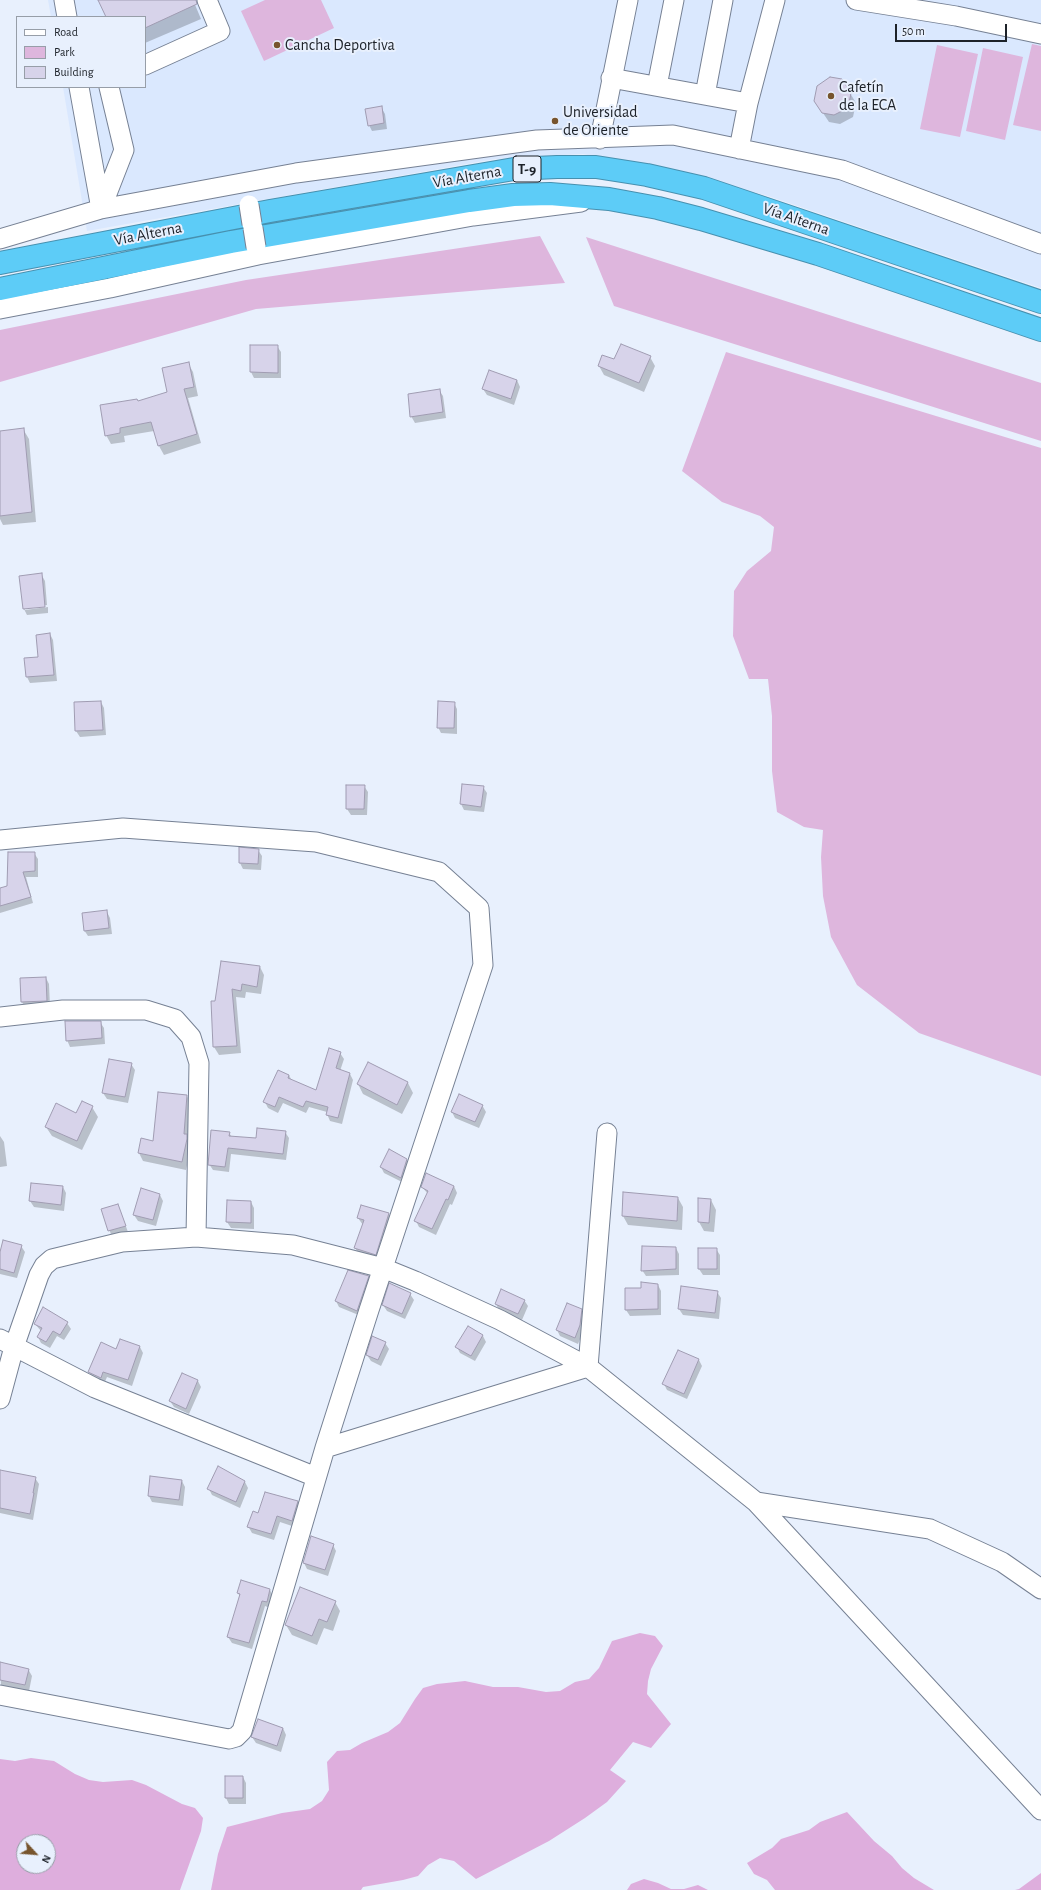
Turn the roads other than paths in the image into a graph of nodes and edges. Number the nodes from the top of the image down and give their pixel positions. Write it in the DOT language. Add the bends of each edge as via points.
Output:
graph roads {
  1 [pos="64,0"];
  2 [pos="207,0"];
  3 [pos="628,0"];
  4 [pos="674,0"];
  5 [pos="723,0"];
  6 [pos="775,0"];
  7 [pos="856,0"];
  8 [pos="958,8"];
  9 [pos="67,16"];
  10 [pos="1041,34"];
  11 [pos="146,65"];
  12 [pos="611,78"];
  13 [pos="657,86"];
  14 [pos="79,88"];
  15 [pos="109,88"];
  16 [pos="705,95"];
  17 [pos="748,103"];
  18 [pos="600,139"];
  19 [pos="740,149"];
  20 [pos="244,183"];
  21 [pos="609,199"];
  22 [pos="101,209"];
  23 [pos="0,239"];
  24 [pos="1041,244"];
  25 [pos="257,251"];
  26 [pos="0,263"];
  27 [pos="0,289"];
  28 [pos="1041,302"];
  29 [pos="0,309"];
  30 [pos="1041,330"];
  31 [pos="0,840"];
  32 [pos="0,1018"];
  33 [pos="607,1133"];
  34 [pos="196,1237"];
  35 [pos="383,1268"];
  36 [pos="7,1343"];
  37 [pos="588,1367"];
  38 [pos="0,1399"];
  39 [pos="325,1448"];
  40 [pos="316,1477"];
  41 [pos="756,1502"];
  42 [pos="1041,1589"];
  43 [pos="0,1695"];
  44 [pos="1041,1810"];
  1 -- 9 [label="street"];
  2 -- 11 [label="street" via="220,31"];
  3 -- 12 [label="street"];
  4 -- 13 [label="street"];
  5 -- 16 [label="street"];
  6 -- 17 [label="street"];
  7 -- 8 [label="street"];
  8 -- 10 [label="street"];
  12 -- 13 [label="street"];
  12 -- 18 [label="street"];
  13 -- 16 [label="street"];
  14 -- 22 [label="street"];
  15 -- 22 [label="street" via="124,150"];
  16 -- 17 [label="street"];
  17 -- 19 [label="street"];
  18 -- 19 [label="street" via="673,135"];
  18 -- 20 [label="street" via="537,140"];
  19 -- 24 [label="street" via="842,170"];
  20 -- 22 [label="street"];
  20 -- 25 [label="street, bridge"];
  21 -- 25 [label="street" via="474,216"];
  21 -- 27 [label="highway, Vía Alterna / T-9" via="550,194 513,195 469,201 231,242"];
  21 -- 30 [label="highway, Vía Alterna / T-9" via="708,221 818,254"];
  22 -- 23 [label="street"];
  25 -- 29 [label="street" via="110,288"];
  26 -- 28 [label="highway, Vía Alterna / T-9" via="270,211 514,169 596,167 647,175 711,190"];
  31 -- 35 [label="street" via="123,828 316,842 439,872 479,908 483,965"];
  32 -- 34 [label="street" via="63,1010 146,1010 175,1019 191,1037 198,1063"];
  33 -- 37 [label="street"];
  34 -- 35 [label="street" via="293,1245"];
  34 -- 36 [label="street" via="122,1242 52,1259 39,1275"];
  35 -- 37 [label="street" via="500,1320"];
  35 -- 39 [label="street"];
  36 -- 38 [label="street"];
  36 -- 40 [label="street" via="95,1388"];
  37 -- 39 [label="street"];
  37 -- 41 [label="street"];
  39 -- 40 [label="street"];
  40 -- 43 [label="street" via="242,1731 236,1737 229,1739"];
  41 -- 42 [label="street" via="930,1529 1002,1562"];
  41 -- 44 [label="street"];
}
